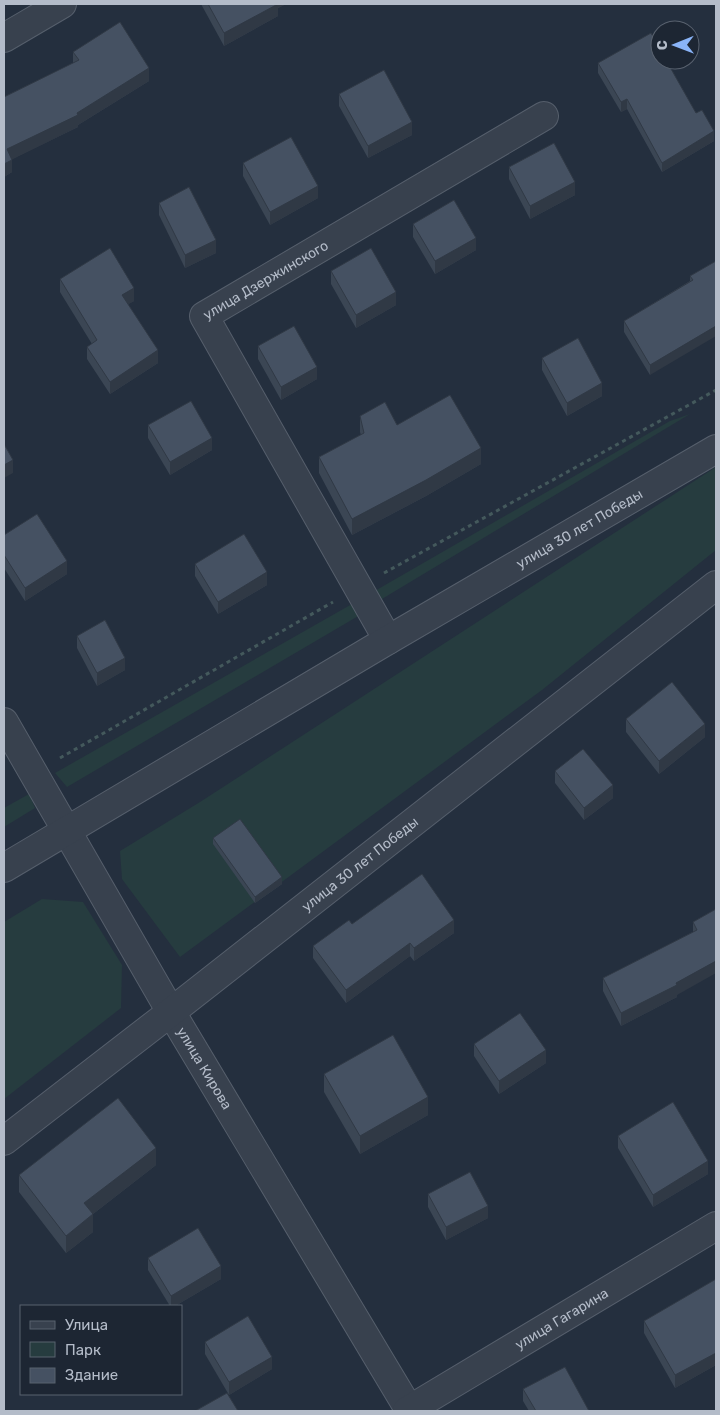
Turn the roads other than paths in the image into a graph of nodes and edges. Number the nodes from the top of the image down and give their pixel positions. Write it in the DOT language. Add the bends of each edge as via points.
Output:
graph roads {
  1 [pos="58,5"];
  2 [pos="4,38"];
  3 [pos="544,116"];
  4 [pos="716,449"];
  5 [pos="716,585"];
  6 [pos="388,640"];
  7 [pos="4,722"];
  8 [pos="67,830"];
  9 [pos="4,868"];
  10 [pos="171,1012"];
  11 [pos="4,1141"];
  12 [pos="716,1226"];
  13 [pos="409,1411"];
  1 -- 2 [label="street"];
  3 -- 6 [label="street, улица Дзержинского" via="204,316"];
  4 -- 6 [label="street, улица 30 лет Победы"];
  5 -- 10 [label="street, улица 30 лет Победы"];
  6 -- 8 [label="street, улица 30 лет Победы"];
  7 -- 8 [label="street, улица Кирова"];
  8 -- 9 [label="street, улица 30 лет Победы"];
  8 -- 10 [label="street, улица Кирова"];
  10 -- 11 [label="street, улица 30 лет Победы"];
  10 -- 13 [label="street, улица Кирова"];
  12 -- 13 [label="street, улица Гагарина"];
}
